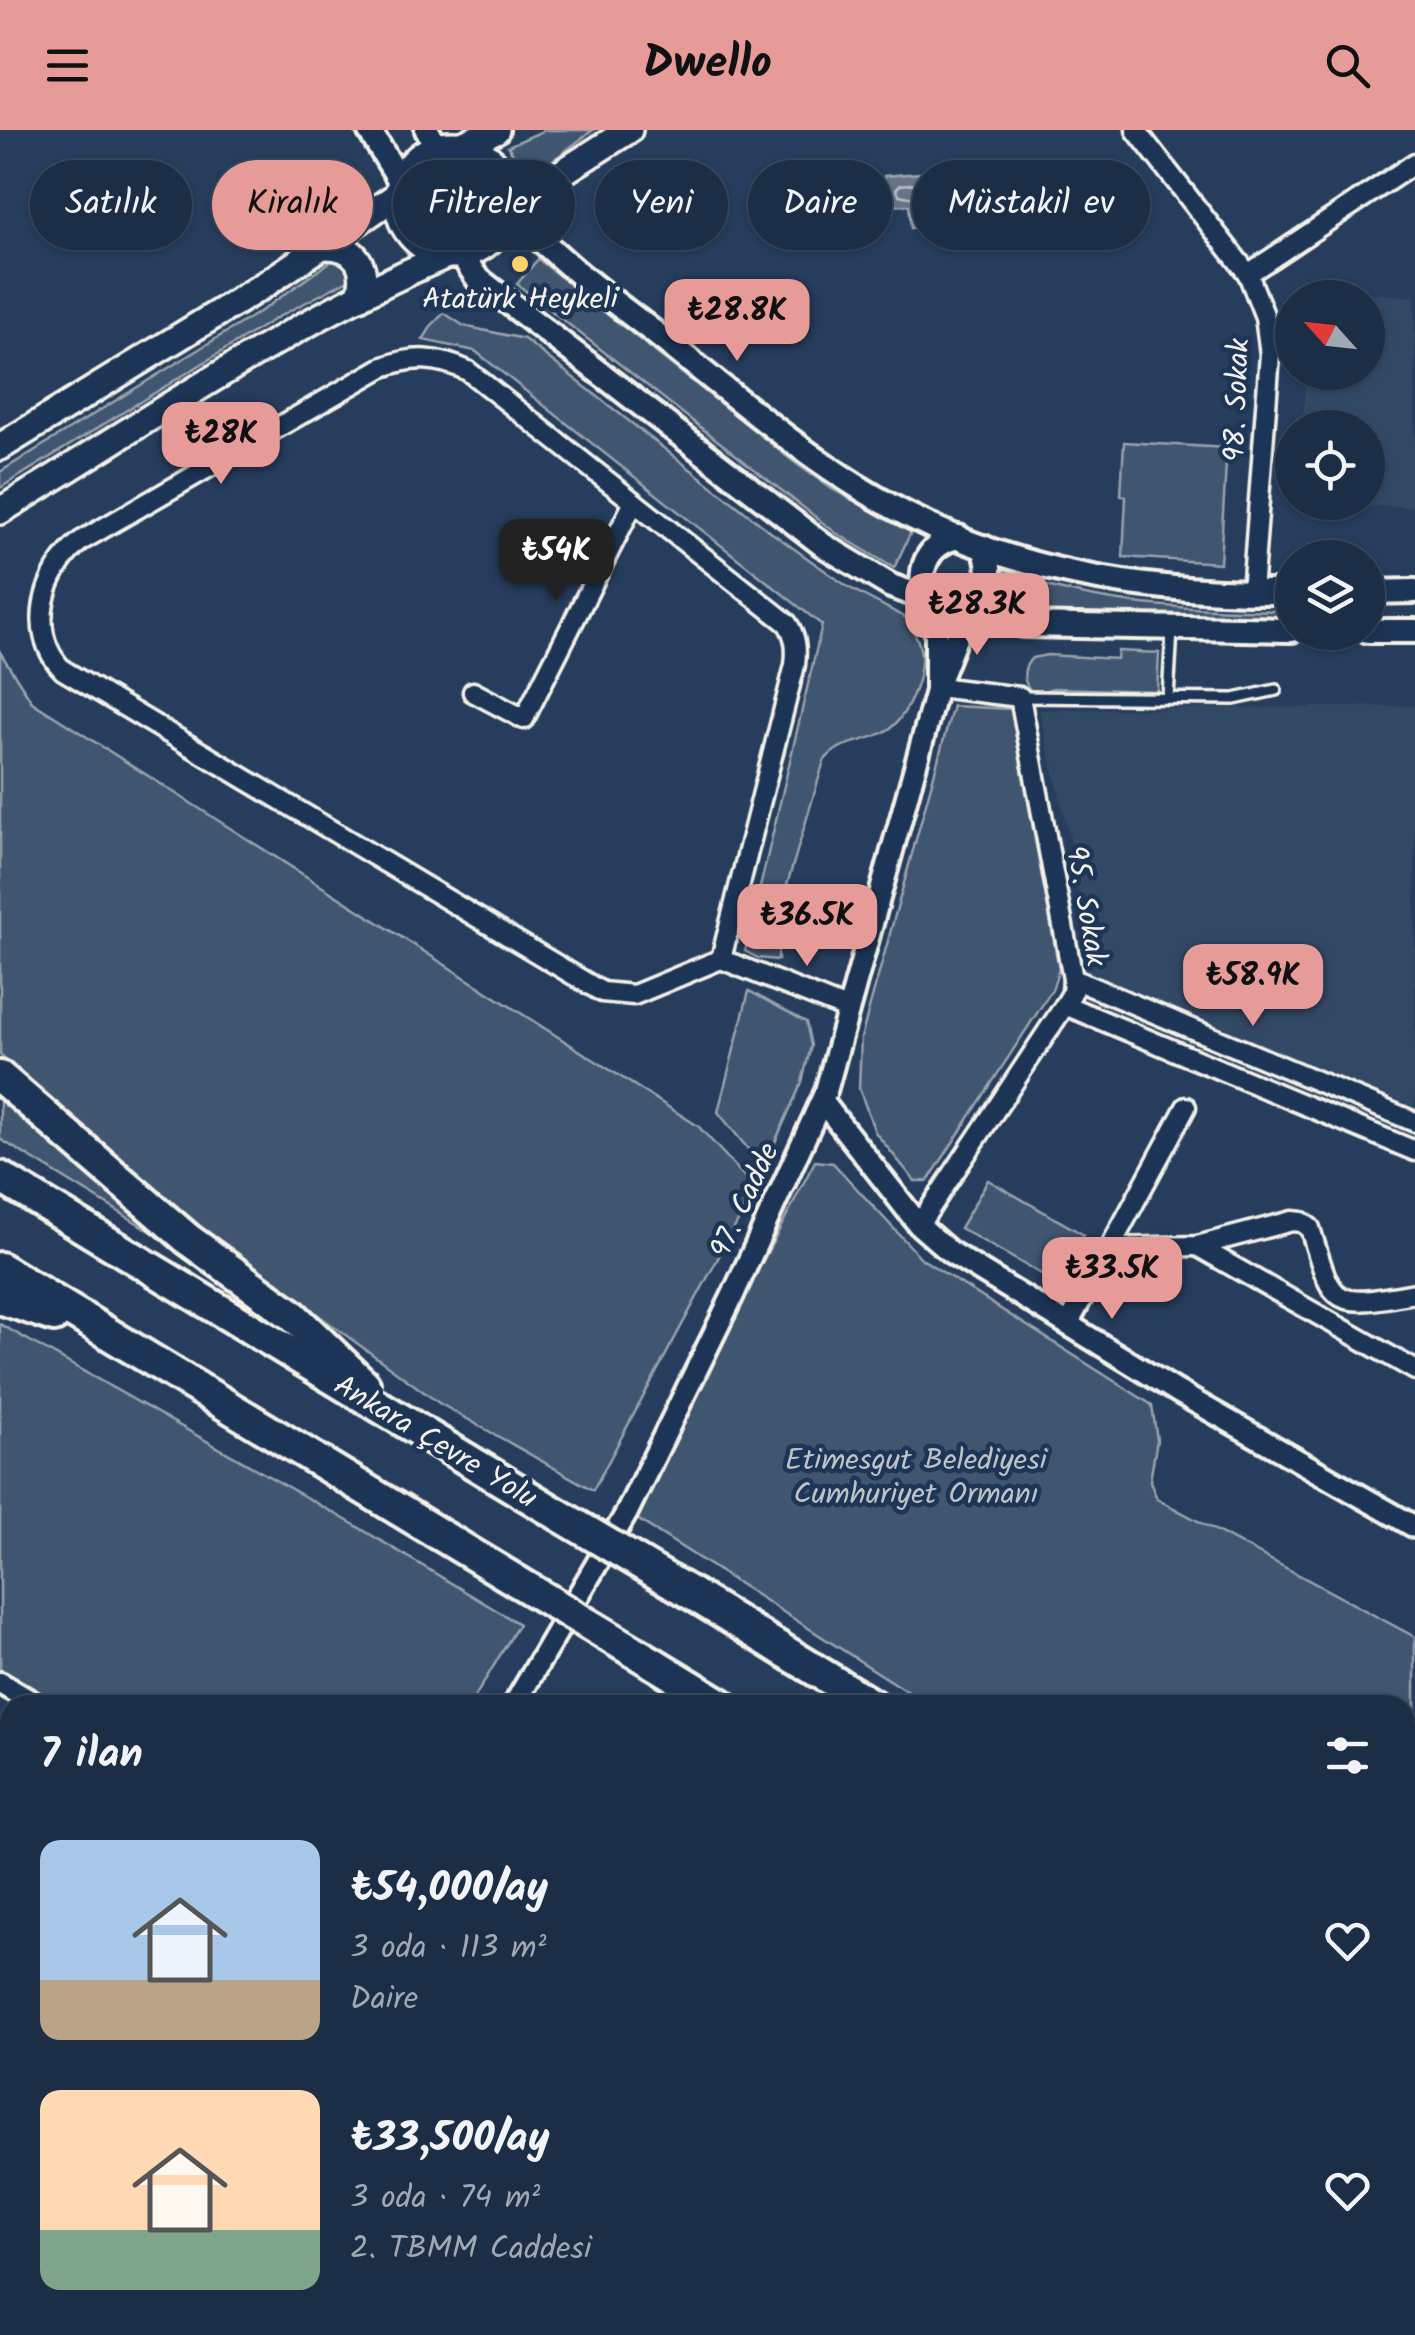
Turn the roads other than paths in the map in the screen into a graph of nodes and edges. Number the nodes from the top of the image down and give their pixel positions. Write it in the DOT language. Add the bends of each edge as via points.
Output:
graph roads {
  1 [pos="369,130"];
  2 [pos="496,130"];
  3 [pos="630,130"];
  4 [pos="1136,130"];
  5 [pos="442,141"];
  6 [pos="417,160"];
  7 [pos="490,160"];
  8 [pos="1415,163"];
  9 [pos="575,166"];
  10 [pos="393,176"];
  11 [pos="393,194"];
  12 [pos="373,210"];
  13 [pos="320,250"];
  14 [pos="345,250"];
  15 [pos="430,250"];
  16 [pos="468,250"];
  17 [pos="552,250"];
  18 [pos="454,254"];
  19 [pos="1248,274"];
  20 [pos="359,296"];
  21 [pos="0,447"];
  22 [pos="634,502"];
  23 [pos="0,511"];
  24 [pos="959,537"];
  25 [pos="982,547"];
  26 [pos="1415,591"];
  27 [pos="1275,592"];
  28 [pos="1385,592"];
  29 [pos="1252,593"];
  30 [pos="929,600"];
  31 [pos="967,612"];
  32 [pos="1172,630"];
  33 [pos="1275,630"];
  34 [pos="1385,631"];
  35 [pos="1415,631"];
  36 [pos="937,685"];
  37 [pos="1276,690"];
  38 [pos="472,692"];
  39 [pos="1020,696"];
  40 [pos="1168,698"];
  41 [pos="721,959"];
  42 [pos="1073,979"];
  43 [pos="1065,1006"];
  44 [pos="849,1010"];
  45 [pos="0,1077"];
  46 [pos="822,1101"];
  47 [pos="1186,1107"];
  48 [pos="1396,1114"];
  49 [pos="1415,1122"];
  50 [pos="1386,1139"];
  51 [pos="1415,1151"];
  52 [pos="0,1178"];
  53 [pos="919,1225"];
  54 [pos="1197,1246"];
  55 [pos="1110,1248"];
  56 [pos="0,1268"];
  57 [pos="1415,1293"];
  58 [pos="0,1298"];
  59 [pos="1068,1325"];
  60 [pos="110,1335"];
  61 [pos="1415,1370"];
  62 [pos="406,1424"];
  63 [pos="1415,1527"];
  64 [pos="520,1695"];
  65 [pos="706,1695"];
  66 [pos="856,1695"];
  1 -- 10 [label="main road"];
  2 -- 5 [label="main road"];
  3 -- 9 [label="main road"];
  4 -- 19 [label="street, 98. Sokak"];
  5 -- 6 [label="main road"];
  5 -- 7 [label="main road"];
  8 -- 19 [label="street"];
  11 -- 12 [label="main road"];
  13 -- 21 [label="main road"];
  14 -- 20 [label="main road" via="358,258 364,280"];
  15 -- 18 [label="main road"];
  16 -- 18 [label="main road"];
  17 -- 24 [label="main road" via="842,476"];
  18 -- 20 [label="main road"];
  18 -- 30 [label="main road" via="823,545"];
  19 -- 29 [label="street, 98. Sokak" via="1270,354"];
  20 -- 23 [label="main road"];
  22 -- 38 [label="street" via="524,720"];
  22 -- 41 [label="street" via="787,623 796,642"];
  22 -- 41 [label="street" via="468,371 430,358 396,362 80,541 52,576 43,635 63,670 602,992 634,994"];
  24 -- 25 [label="main road"];
  24 -- 30 [label="main road" via="934,549 924,565"];
  25 -- 29 [label="main road" via="1075,576"];
  25 -- 31 [label="main road" via="988,585"];
  26 -- 28 [label="main road"];
  27 -- 29 [label="main road"];
  30 -- 31 [label="main road"];
  30 -- 36 [label="street, 97. Cadde"];
  31 -- 32 [label="main road" via="1023,626"];
  31 -- 36 [label="street, 97. Cadde"];
  32 -- 33 [label="main road"];
  32 -- 40 [label="lane"];
  34 -- 35 [label="main road"];
  36 -- 39 [label="street"];
  36 -- 44 [label="street, 97. Cadde"];
  37 -- 40 [label="lane" via="1234,699"];
  39 -- 40 [label="lane"];
  39 -- 42 [label="street, 95. Sokak"];
  41 -- 44 [label="street"];
  42 -- 43 [label="street, 95. Sokak"];
  42 -- 48 [label="street"];
  43 -- 50 [label="street"];
  43 -- 53 [label="street, 95. Sokak"];
  44 -- 46 [label="street, 97. Cadde"];
  45 -- 62 [label="highway" via="189,1240 291,1314"];
  46 -- 53 [label="street"];
  46 -- 64 [label="street, 97. Cadde" via="626,1514"];
  47 -- 55 [label="street"];
  48 -- 49 [label="street"];
  48 -- 50 [label="street"];
  50 -- 51 [label="street"];
  52 -- 62 [label="highway, Ankara Çevre Yolu"];
  53 -- 59 [label="street" via="950,1252"];
  54 -- 55 [label="street"];
  54 -- 57 [label="street" via="1302,1222 1336,1296 1362,1303"];
  54 -- 61 [label="street"];
  55 -- 59 [label="street"];
  56 -- 60 [label="highway"];
  58 -- 60 [label="highway"];
  59 -- 63 [label="street"];
  60 -- 65 [label="highway, bridge"];
  62 -- 66 [label="highway, Ankara Çevre Yolu, bridge"];
}
